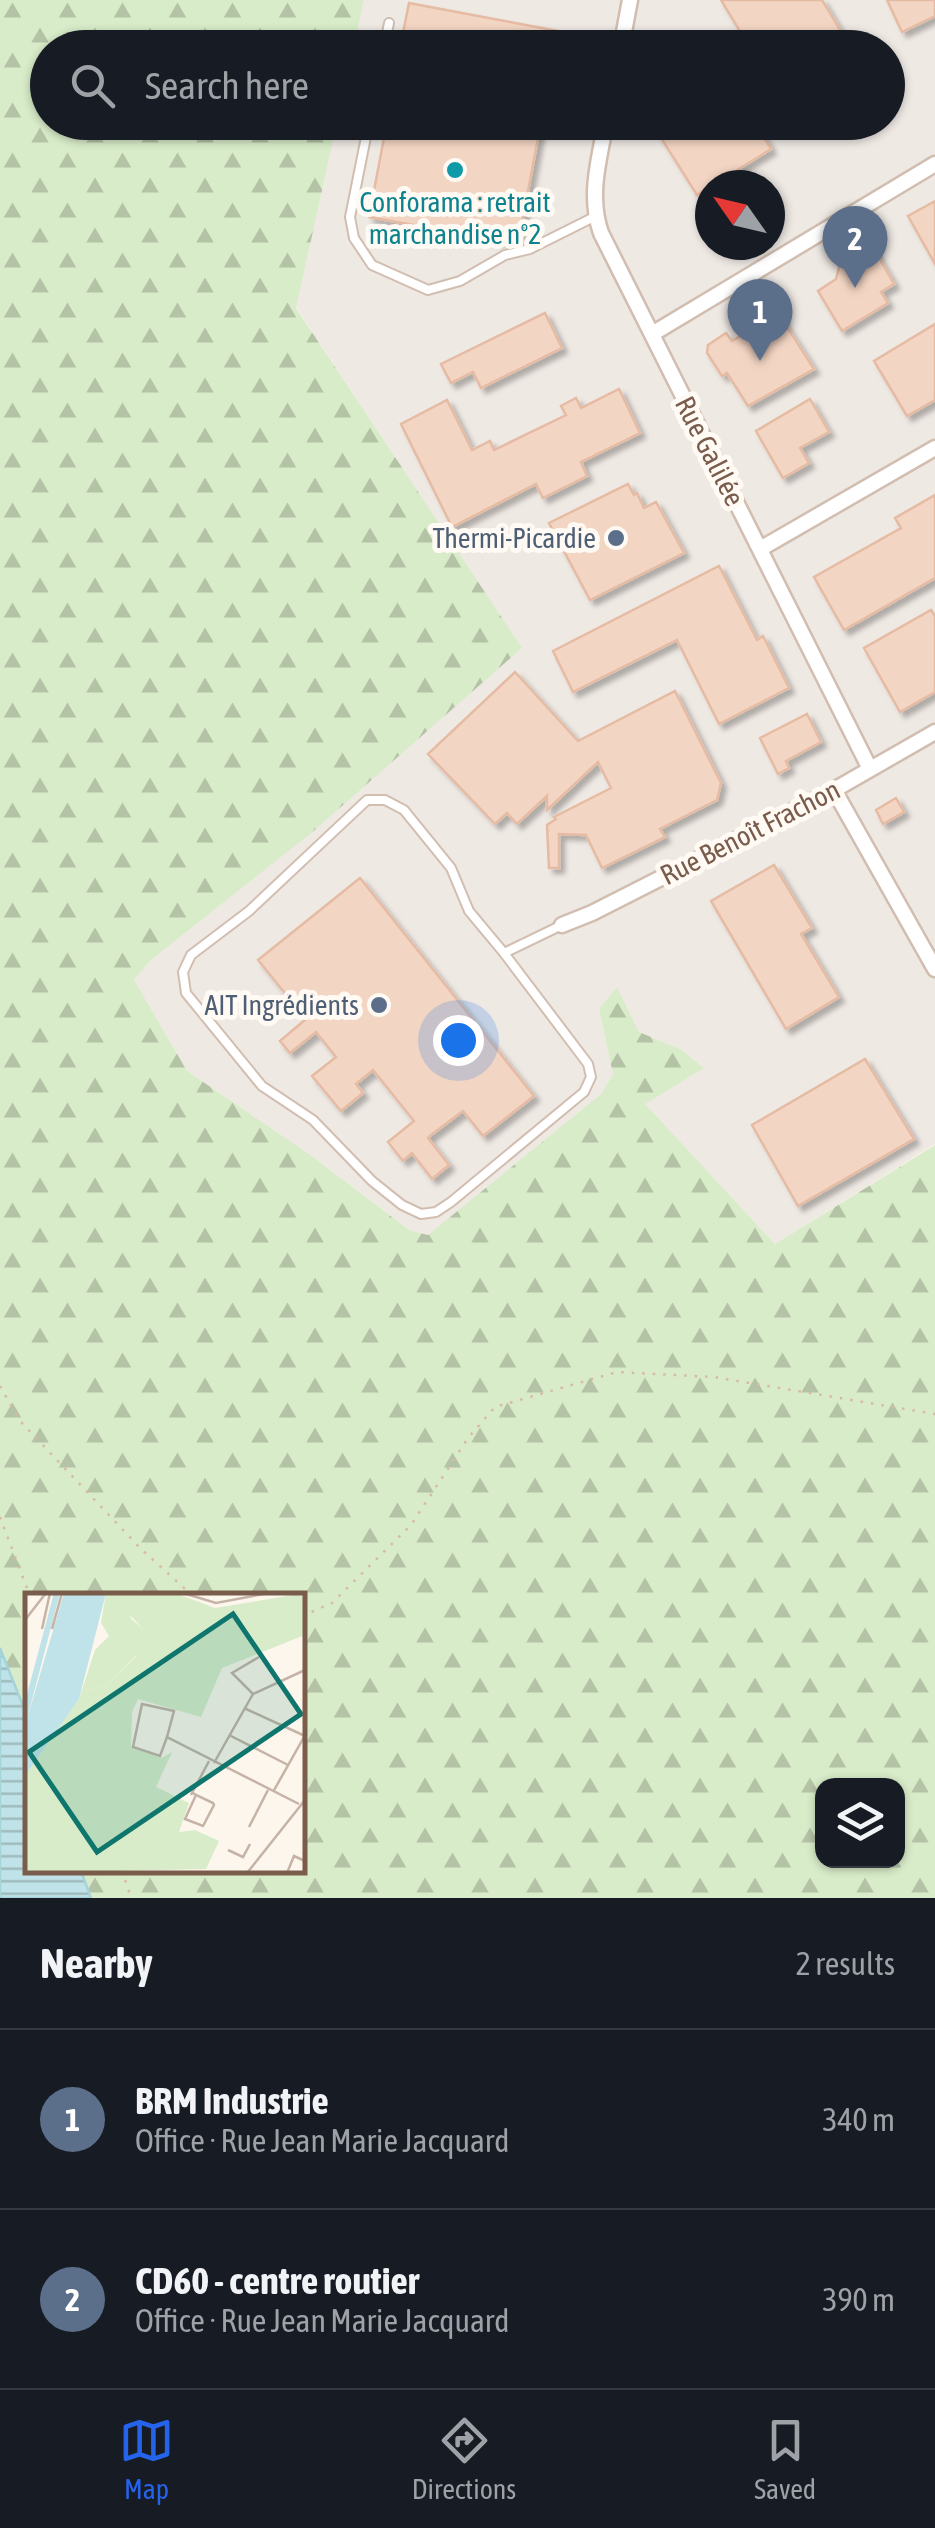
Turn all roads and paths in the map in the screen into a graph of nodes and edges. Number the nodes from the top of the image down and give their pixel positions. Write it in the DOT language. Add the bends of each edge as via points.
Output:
graph roads {
  1 [pos="630,0"];
  2 [pos="389,23"];
  3 [pos="388,30"];
  4 [pos="624,30"];
  5 [pos="365,140"];
  6 [pos="603,140"];
  7 [pos="935,164"];
  8 [pos="596,216"];
  9 [pos="652,334"];
  10 [pos="935,448"];
  11 [pos="760,548"];
  12 [pos="935,732"];
  13 [pos="870,768"];
  14 [pos="834,790"];
  15 [pos="562,925"];
  16 [pos="504,953"];
  17 [pos="935,969"];
  18 [pos="0,1386"];
  19 [pos="935,1414"];
  20 [pos="0,1517"];
  21 [pos="29,1593"];
  22 [pos="189,1593"];
  23 [pos="305,1615"];
  24 [pos="123,1873"];
  25 [pos="131,1898"];
  1 -- 4 [label="street"];
  2 -- 3 [label="lane"];
  5 -- 8 [label="lane" via="350,217 354,238 372,265 428,290"];
  6 -- 8 [label="street, Rue Galilée"];
  7 -- 9 [label="street"];
  8 -- 9 [label="street, Rue Galilée"];
  9 -- 11 [label="street, Rue Galilée"];
  10 -- 11 [label="street"];
  11 -- 13 [label="street, Rue Galilée"];
  12 -- 13 [label="street, Rue Benoît Frachon"];
  13 -- 14 [label="street, Rue Benoît Frachon"];
  14 -- 15 [label="street, Rue Benoît Frachon"];
  14 -- 17 [label="street"];
  15 -- 16 [label="lane"];
  16 -- 16 [label="lane" via="588,1064 591,1078 584,1092 452,1202 421,1214 372,1181 314,1120 262,1086 186,992 184,972 191,955 367,800 404,810 451,868 469,911"];
  18 -- 22 [label="path" via="20,1421"];
  19 -- 23 [label="path" via="714,1377 618,1372 495,1407 411,1525 332,1603"];
  20 -- 21 [label="path"];
  24 -- 25 [label="path"];
}
